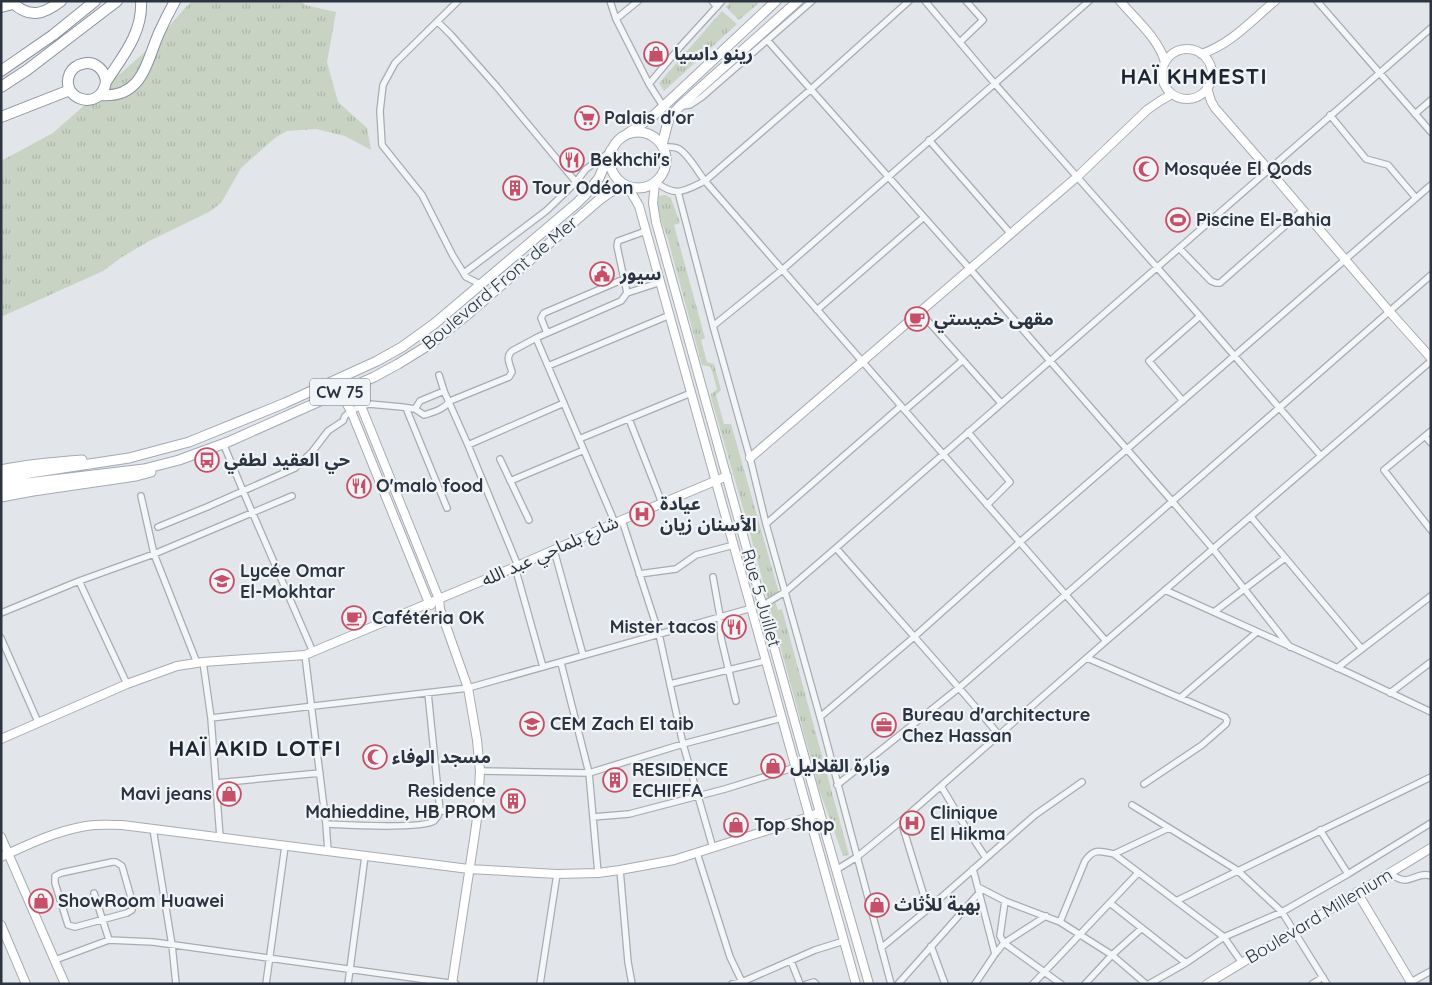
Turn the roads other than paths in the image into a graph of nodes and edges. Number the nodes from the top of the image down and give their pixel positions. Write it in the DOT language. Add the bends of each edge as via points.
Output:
graph roads {
  1 [pos="61,1"];
  2 [pos="94,1"];
  3 [pos="117,1"];
  4 [pos="141,1"];
  5 [pos="175,1"];
  6 [pos="458,1"];
  7 [pos="610,1"];
  8 [pos="638,1"];
  9 [pos="712,1"];
  10 [pos="722,1"];
  11 [pos="776,1"];
  12 [pos="798,1"];
  13 [pos="812,1"];
  14 [pos="909,1"];
  15 [pos="925,1"];
  16 [pos="966,1"];
  17 [pos="1089,1"];
  18 [pos="1120,1"];
  19 [pos="1275,1"];
  20 [pos="1318,1"];
  21 [pos="14,2"];
  22 [pos="1,6"];
  23 [pos="717,7"];
  24 [pos="616,19"];
  25 [pos="438,22"];
  26 [pos="1431,28"];
  27 [pos="768,41"];
  28 [pos="960,42"];
  29 [pos="1159,47"];
  30 [pos="1219,47"];
  31 [pos="1174,52"];
  32 [pos="1201,54"];
  33 [pos="122,56"];
  34 [pos="1165,62"];
  35 [pos="92,64"];
  36 [pos="1210,65"];
  37 [pos="1,71"];
  38 [pos="1379,72"];
  39 [pos="106,82"];
  40 [pos="648,84"];
  41 [pos="996,84"];
  42 [pos="1165,86"];
  43 [pos="1,87"];
  44 [pos="1208,88"];
  45 [pos="70,90"];
  46 [pos="810,90"];
  47 [pos="1172,94"];
  48 [pos="100,95"];
  49 [pos="1196,97"];
  50 [pos="1431,100"];
  51 [pos="1154,105"];
  52 [pos="1213,105"];
  53 [pos="663,106"];
  54 [pos="680,106"];
  55 [pos="1415,114"];
  56 [pos="1330,115"];
  57 [pos="1,117"];
  58 [pos="1431,132"];
  59 [pos="627,134"];
  60 [pos="929,140"];
  61 [pos="663,146"];
  62 [pos="611,150"];
  63 [pos="1268,169"];
  64 [pos="888,176"];
  65 [pos="1078,176"];
  66 [pos="705,181"];
  67 [pos="576,182"];
  68 [pos="656,182"];
  69 [pos="1431,185"];
  70 [pos="627,186"];
  71 [pos="678,192"];
  72 [pos="1416,198"];
  73 [pos="1303,210"];
  74 [pos="924,217"];
  75 [pos="646,231"];
  76 [pos="1011,234"];
  77 [pos="1179,248"];
  78 [pos="1344,260"];
  79 [pos="1156,268"];
  80 [pos="970,269"];
  81 [pos="782,270"];
  82 [pos="464,273"];
  83 [pos="1431,275"];
  84 [pos="624,279"];
  85 [pos="661,282"];
  86 [pos="480,284"];
  87 [pos="628,293"];
  88 [pos="818,310"];
  89 [pos="920,312"];
  90 [pos="1389,312"];
  91 [pos="670,315"];
  92 [pos="1200,316"];
  93 [pos="714,326"];
  94 [pos="547,333"];
  95 [pos="536,338"];
  96 [pos="1235,356"];
  97 [pos="963,360"];
  98 [pos="1431,360"];
  99 [pos="1049,361"];
  100 [pos="862,362"];
  101 [pos="548,366"];
  102 [pos="439,375"];
  103 [pos="360,383"];
  104 [pos="444,391"];
  105 [pos="691,393"];
  106 [pos="334,394"];
  107 [pos="1183,400"];
  108 [pos="450,401"];
  109 [pos="564,403"];
  110 [pos="1001,403"];
  111 [pos="361,406"];
  112 [pos="406,408"];
  113 [pos="903,408"];
  114 [pos="1279,408"];
  115 [pos="415,409"];
  116 [pos="351,411"];
  117 [pos="628,419"];
  118 [pos="1431,431"];
  119 [pos="968,432"];
  120 [pos="1425,436"];
  121 [pos="579,439"];
  122 [pos="223,444"];
  123 [pos="1431,444"];
  124 [pos="468,445"];
  125 [pos="1127,449"];
  126 [pos="584,450"];
  127 [pos="943,454"];
  128 [pos="1320,456"];
  129 [pos="129,458"];
  130 [pos="750,458"];
  131 [pos="500,459"];
  132 [pos="179,460"];
  133 [pos="1,470"];
  134 [pos="726,476"];
  135 [pos="1,479"];
  136 [pos="510,480"];
  137 [pos="715,481"];
  138 [pos="1,488"];
  139 [pos="242,491"];
  140 [pos="141,496"];
  141 [pos="292,496"];
  142 [pos="1,497"];
  143 [pos="1172,501"];
  144 [pos="662,503"];
  145 [pos="987,505"];
  146 [pos="447,508"];
  147 [pos="253,513"];
  148 [pos="1251,517"];
  149 [pos="529,520"];
  150 [pos="618,522"];
  151 [pos="766,524"];
  152 [pos="158,527"];
  153 [pos="1431,530"];
  154 [pos="1020,542"];
  155 [pos="734,545"];
  156 [pos="836,548"];
  157 [pos="1213,549"];
  158 [pos="554,550"];
  159 [pos="154,554"];
  160 [pos="1285,558"];
  161 [pos="517,567"];
  162 [pos="639,574"];
  163 [pos="713,577"];
  164 [pos="79,581"];
  165 [pos="1245,589"];
  166 [pos="1165,590"];
  167 [pos="786,592"];
  168 [pos="1065,594"];
  169 [pos="1431,596"];
  170 [pos="439,599"];
  171 [pos="429,603"];
  172 [pos="763,606"];
  173 [pos="752,608"];
  174 [pos="440,610"];
  175 [pos="1214,612"];
  176 [pos="1,613"];
  177 [pos="720,616"];
  178 [pos="1258,632"];
  179 [pos="659,634"];
  180 [pos="914,637"];
  181 [pos="1,638"];
  182 [pos="1106,641"];
  183 [pos="1290,647"];
  184 [pos="1362,649"];
  185 [pos="309,653"];
  186 [pos="583,655"];
  187 [pos="1086,658"];
  188 [pos="765,661"];
  189 [pos="561,662"];
  190 [pos="1431,662"];
  191 [pos="200,663"];
  192 [pos="543,667"];
  193 [pos="1337,668"];
  194 [pos="729,670"];
  195 [pos="126,684"];
  196 [pos="670,684"];
  197 [pos="960,687"];
  198 [pos="468,688"];
  199 [pos="428,693"];
  200 [pos="1390,693"];
  201 [pos="1180,698"];
  202 [pos="736,701"];
  203 [pos="312,707"];
  204 [pos="1431,712"];
  205 [pos="820,717"];
  206 [pos="211,718"];
  207 [pos="782,718"];
  208 [pos="38,722"];
  209 [pos="1000,735"];
  210 [pos="1,739"];
  211 [pos="683,744"];
  212 [pos="796,767"];
  213 [pos="480,771"];
  214 [pos="320,773"];
  215 [pos="589,773"];
  216 [pos="1431,777"];
  217 [pos="1082,782"];
  218 [pos="216,783"];
  219 [pos="1144,784"];
  220 [pos="837,785"];
  221 [pos="941,786"];
  222 [pos="699,796"];
  223 [pos="1132,804"];
  224 [pos="440,811"];
  225 [pos="478,811"];
  226 [pos="820,812"];
  227 [pos="593,817"];
  228 [pos="809,817"];
  229 [pos="901,822"];
  230 [pos="1431,823"];
  231 [pos="326,824"];
  232 [pos="1169,828"];
  233 [pos="153,829"];
  234 [pos="1320,830"];
  235 [pos="1,837"];
  236 [pos="220,837"];
  237 [pos="285,846"];
  238 [pos="713,848"];
  239 [pos="1431,848"];
  240 [pos="328,851"];
  241 [pos="697,853"];
  242 [pos="1114,854"];
  243 [pos="5,855"];
  244 [pos="366,856"];
  245 [pos="857,857"];
  246 [pos="986,858"];
  247 [pos="469,869"];
  248 [pos="973,869"];
  249 [pos="620,870"];
  250 [pos="836,870"];
  251 [pos="1237,870"];
  252 [pos="598,873"];
  253 [pos="1138,873"];
  254 [pos="1389,873"];
  255 [pos="557,874"];
  256 [pos="1348,874"];
  257 [pos="1431,876"];
  258 [pos="978,890"];
  259 [pos="1357,892"];
  260 [pos="94,893"];
  261 [pos="1005,901"];
  262 [pos="1176,901"];
  263 [pos="1110,903"];
  264 [pos="928,909"];
  265 [pos="1282,912"];
  266 [pos="1046,916"];
  267 [pos="102,920"];
  268 [pos="1060,922"];
  269 [pos="1,925"];
  270 [pos="1142,928"];
  271 [pos="1294,931"];
  272 [pos="1079,935"];
  273 [pos="1224,937"];
  274 [pos="109,940"];
  275 [pos="844,941"];
  276 [pos="1004,943"];
  277 [pos="172,945"];
  278 [pos="931,946"];
  279 [pos="881,948"];
  280 [pos="995,954"];
  281 [pos="1112,955"];
  282 [pos="269,958"];
  283 [pos="55,960"];
  284 [pos="791,961"];
  285 [pos="1242,962"];
  286 [pos="1186,963"];
  287 [pos="350,970"];
  288 [pos="1431,971"];
  289 [pos="1044,972"];
  290 [pos="1323,977"];
  291 [pos="743,983"];
  292 [pos="1412,983"];
  293 [pos="26,984"];
  294 [pos="65,984"];
  295 [pos="176,984"];
  296 [pos="266,984"];
  297 [pos="348,984"];
  298 [pos="454,984"];
  299 [pos="540,984"];
  300 [pos="632,984"];
  301 [pos="732,984"];
  302 [pos="800,984"];
  303 [pos="806,984"];
  304 [pos="816,984"];
  305 [pos="856,984"];
  306 [pos="869,984"];
  307 [pos="890,984"];
  308 [pos="898,984"];
  309 [pos="945,984"];
  310 [pos="975,984"];
  311 [pos="1033,984"];
  312 [pos="1061,984"];
  313 [pos="1085,984"];
  314 [pos="1148,984"];
  315 [pos="1207,984"];
  316 [pos="1312,984"];
  317 [pos="1327,984"];
  1 -- 21 [label="highway" via="36,13 23,11"];
  2 -- 37 [label="highway" via="53,35"];
  3 -- 43 [label="highway"];
  4 -- 33 [label="highway" via="137,32"];
  5 -- 48 [label="highway" via="138,81 116,96"];
  6 -- 25 [label="street"];
  7 -- 24 [label="street"];
  8 -- 24 [label="street"];
  9 -- 23 [label="street"];
  10 -- 23 [label="street"];
  11 -- 53 [label="main road"];
  12 -- 54 [label="main road"];
  13 -- 27 [label="street"];
  14 -- 46 [label="street"];
  15 -- 28 [label="street"];
  16 -- 28 [label="street" via="982,20"];
  17 -- 41 [label="street"];
  18 -- 29 [label="main road"];
  19 -- 30 [label="main road"];
  20 -- 38 [label="street"];
  21 -- 22 [label="highway"];
  23 -- 40 [label="street"];
  24 -- 40 [label="street"];
  25 -- 67 [label="street"];
  25 -- 82 [label="street" via="395,63 382,86 382,145 422,195"];
  26 -- 38 [label="street"];
  27 -- 46 [label="street"];
  27 -- 54 [label="street" via="702,97"];
  28 -- 41 [label="street"];
  29 -- 31 [label="main road"];
  29 -- 34 [label="main road"];
  30 -- 32 [label="main road"];
  30 -- 36 [label="main road"];
  31 -- 32 [label="main road" via="1185,49"];
  31 -- 34 [label="main road"];
  32 -- 36 [label="main road"];
  33 -- 35 [label="highway" via="108,64"];
  33 -- 39 [label="highway"];
  34 -- 42 [label="main road" via="1162,76"];
  35 -- 39 [label="highway" via="101,69"];
  35 -- 45 [label="highway" via="78,65 71,72"];
  36 -- 44 [label="main road"];
  38 -- 55 [label="street"];
  38 -- 56 [label="street"];
  39 -- 48 [label="highway"];
  40 -- 53 [label="street"];
  41 -- 60 [label="street"];
  41 -- 65 [label="street"];
  42 -- 47 [label="main road"];
  42 -- 51 [label="main road"];
  44 -- 49 [label="main road"];
  44 -- 52 [label="main road"];
  45 -- 48 [label="highway" via="86,100"];
  45 -- 57 [label="highway"];
  46 -- 64 [label="street"];
  46 -- 66 [label="street"];
  47 -- 49 [label="main road" via="1184,99"];
  47 -- 51 [label="main road"];
  49 -- 52 [label="main road"];
  50 -- 55 [label="street"];
  51 -- 65 [label="main road"];
  52 -- 63 [label="main road"];
  53 -- 59 [label="main road"];
  54 -- 61 [label="main road" via="669,118"];
  55 -- 58 [label="street"];
  56 -- 63 [label="street"];
  56 -- 72 [label="street" via="1366,159 1388,165"];
  59 -- 61 [label="main road" via="650,134"];
  59 -- 62 [label="main road"];
  60 -- 64 [label="street"];
  60 -- 76 [label="street"];
  61 -- 66 [label="street" via="674,147 684,153"];
  61 -- 68 [label="main road" via="666,166"];
  62 -- 67 [label="street"];
  62 -- 70 [label="main road" via="612,171"];
  62 -- 86 [label="main road, CW 75" via="599,178 586,194"];
  63 -- 73 [label="main road"];
  63 -- 77 [label="street"];
  64 -- 74 [label="street"];
  64 -- 81 [label="street"];
  65 -- 76 [label="main road"];
  65 -- 79 [label="street"];
  66 -- 71 [label="street"];
  66 -- 81 [label="street"];
  67 -- 82 [label="street" via="546,211"];
  68 -- 70 [label="main road" via="645,188"];
  68 -- 71 [label="street" via="665,189"];
  68 -- 134 [label="main road, Rue 5 Juillet" via="653,203 656,222"];
  69 -- 72 [label="street"];
  70 -- 75 [label="main road, Rue 5 Juillet" via="639,206"];
  70 -- 103 [label="main road, Boulevard Front de Mer / CW 75" via="598,200 432,343"];
  71 -- 93 [label="street"];
  72 -- 78 [label="street"];
  73 -- 77 [label="street" via="1216,284"];
  73 -- 78 [label="main road"];
  74 -- 80 [label="street"];
  74 -- 88 [label="street"];
  75 -- 84 [label="street" via="618,241"];
  75 -- 85 [label="main road, Rue 5 Juillet"];
  76 -- 80 [label="main road"];
  77 -- 79 [label="street"];
  78 -- 90 [label="main road"];
  78 -- 96 [label="street"];
  79 -- 92 [label="street"];
  79 -- 99 [label="street"];
  80 -- 89 [label="main road"];
  80 -- 99 [label="street"];
  81 -- 88 [label="street"];
  81 -- 93 [label="street"];
  82 -- 86 [label="street"];
  83 -- 90 [label="street"];
  84 -- 87 [label="street"];
  84 -- 94 [label="street" via="544,313 541,318"];
  85 -- 87 [label="street"];
  85 -- 91 [label="main road, Rue 5 Juillet"];
  86 -- 129 [label="main road, CW 75" via="434,324 377,361 205,436"];
  87 -- 94 [label="street" via="620,301"];
  88 -- 100 [label="street"];
  89 -- 97 [label="street"];
  89 -- 100 [label="main road"];
  90 -- 98 [label="main road"];
  90 -- 114 [label="street"];
  91 -- 101 [label="street"];
  91 -- 105 [label="main road, Rue 5 Juillet"];
  92 -- 96 [label="street"];
  92 -- 107 [label="street" via="1149,361"];
  93 -- 130 [label="street"];
  94 -- 95 [label="street"];
  95 -- 101 [label="street"];
  95 -- 108 [label="street" via="508,354 512,372 509,377"];
  96 -- 107 [label="street"];
  96 -- 114 [label="street"];
  97 -- 110 [label="street"];
  97 -- 113 [label="street"];
  98 -- 128 [label="street"];
  99 -- 110 [label="street"];
  99 -- 125 [label="street"];
  100 -- 113 [label="street"];
  100 -- 130 [label="main road"];
  101 -- 109 [label="street"];
  102 -- 104 [label="street"];
  103 -- 106 [label="main road, Boulevard Front de Mer / CW 75"];
  103 -- 111 [label="main road"];
  104 -- 108 [label="street"];
  104 -- 115 [label="street" via="420,401"];
  105 -- 117 [label="street"];
  105 -- 137 [label="main road, Rue 5 Juillet"];
  106 -- 116 [label="main road" via="345,401"];
  106 -- 122 [label="main road, Boulevard Front de Mer / CW 75"];
  107 -- 125 [label="street"];
  108 -- 115 [label="street" via="437,411 424,415"];
  108 -- 124 [label="street"];
  109 -- 121 [label="street"];
  109 -- 124 [label="street"];
  110 -- 119 [label="street"];
  111 -- 112 [label="street"];
  111 -- 116 [label="street"];
  111 -- 170 [label="main road"];
  112 -- 115 [label="street"];
  112 -- 146 [label="street"];
  113 -- 127 [label="street"];
  113 -- 151 [label="street"];
  114 -- 128 [label="street"];
  114 -- 143 [label="street"];
  116 -- 139 [label="street" via="295,468"];
  116 -- 171 [label="main road"];
  117 -- 121 [label="street"];
  117 -- 144 [label="street"];
  118 -- 120 [label="street"];
  119 -- 127 [label="street"];
  119 -- 145 [label="street" via="1010,482"];
  120 -- 123 [label="street"];
  120 -- 153 [label="street" via="1384,470"];
  121 -- 126 [label="street"];
  122 -- 132 [label="main road, Boulevard Front de Mer / CW 75"];
  122 -- 139 [label="street"];
  124 -- 161 [label="street"];
  125 -- 143 [label="street"];
  125 -- 154 [label="street"];
  126 -- 136 [label="street"];
  126 -- 150 [label="street"];
  127 -- 145 [label="street"];
  127 -- 156 [label="street"];
  128 -- 148 [label="street"];
  129 -- 133 [label="main road" via="52,462"];
  129 -- 135 [label="main road, CW 75"];
  130 -- 151 [label="street"];
  131 -- 136 [label="street"];
  132 -- 138 [label="main road, Boulevard Front de Mer / CW 75"];
  132 -- 142 [label="main road" via="136,476"];
  134 -- 137 [label="main road, شارع بلماحي عبد الله"];
  134 -- 172 [label="main road, Rue 5 Juillet"];
  136 -- 149 [label="street"];
  137 -- 144 [label="main road, شارع بلماحي عبد الله"];
  137 -- 155 [label="main road, Rue 5 Juillet"];
  139 -- 147 [label="street"];
  139 -- 152 [label="street"];
  140 -- 159 [label="street"];
  141 -- 147 [label="street"];
  143 -- 157 [label="street"];
  143 -- 168 [label="street"];
  144 -- 150 [label="main road, شارع بلماحي عبد الله"];
  145 -- 154 [label="street"];
  147 -- 159 [label="street"];
  147 -- 185 [label="street"];
  148 -- 157 [label="street"];
  148 -- 160 [label="street"];
  150 -- 158 [label="main road, شارع بلماحي عبد الله"];
  150 -- 162 [label="street"];
  151 -- 167 [label="street"];
  154 -- 168 [label="street"];
  154 -- 180 [label="street"];
  155 -- 162 [label="street" via="696,555 676,569"];
  155 -- 173 [label="main road, Rue 5 Juillet"];
  156 -- 167 [label="street"];
  156 -- 180 [label="street"];
  157 -- 165 [label="street"];
  157 -- 166 [label="street"];
  158 -- 161 [label="main road, شارع بلماحي عبد الله"];
  158 -- 186 [label="street"];
  159 -- 164 [label="street"];
  159 -- 191 [label="street"];
  160 -- 165 [label="street"];
  160 -- 184 [label="street"];
  161 -- 170 [label="main road, شارع بلماحي عبد الله"];
  161 -- 192 [label="street"];
  162 -- 179 [label="street"];
  163 -- 177 [label="street"];
  164 -- 176 [label="street"];
  164 -- 195 [label="street"];
  165 -- 175 [label="street"];
  165 -- 183 [label="street"];
  166 -- 175 [label="street"];
  166 -- 182 [label="street"];
  167 -- 172 [label="street"];
  167 -- 205 [label="street"];
  168 -- 182 [label="street"];
  168 -- 197 [label="street"];
  169 -- 184 [label="street"];
  170 -- 171 [label="main road, شارع بلماحي عبد الله"];
  170 -- 174 [label="main road"];
  171 -- 174 [label="main road"];
  171 -- 185 [label="main road, شارع بلماحي عبد الله"];
  172 -- 226 [label="main road, Rue 5 Juillet"];
  173 -- 177 [label="street"];
  173 -- 188 [label="main road, Rue 5 Juillet"];
  174 -- 198 [label="main road"];
  175 -- 178 [label="street"];
  177 -- 179 [label="street"];
  177 -- 194 [label="street" via="721,638"];
  178 -- 183 [label="street"];
  178 -- 201 [label="street"];
  179 -- 186 [label="street"];
  179 -- 196 [label="street"];
  180 -- 197 [label="street"];
  180 -- 205 [label="street"];
  181 -- 208 [label="street"];
  182 -- 187 [label="street"];
  183 -- 193 [label="street"];
  184 -- 193 [label="street"];
  185 -- 191 [label="main road, شارع بلماحي عبد الله"];
  185 -- 203 [label="street"];
  186 -- 189 [label="street"];
  187 -- 201 [label="street"];
  187 -- 209 [label="street"];
  188 -- 194 [label="street"];
  188 -- 207 [label="main road, Rue 5 Juillet"];
  189 -- 192 [label="street"];
  189 -- 215 [label="street"];
  190 -- 200 [label="street"];
  191 -- 195 [label="main road, شارع بلماحي عبد الله" via="177,666"];
  191 -- 206 [label="street"];
  192 -- 198 [label="street"];
  193 -- 200 [label="street"];
  194 -- 196 [label="street"];
  194 -- 202 [label="street"];
  195 -- 208 [label="main road, شارع بلماحي عبد الله"];
  196 -- 211 [label="street"];
  197 -- 209 [label="street"];
  197 -- 220 [label="street"];
  198 -- 199 [label="street"];
  198 -- 213 [label="main road"];
  199 -- 203 [label="street"];
  199 -- 224 [label="street"];
  200 -- 204 [label="street"];
  201 -- 219 [label="street" via="1225,717 1226,724 1202,745"];
  203 -- 206 [label="street"];
  203 -- 214 [label="street"];
  205 -- 220 [label="street"];
  206 -- 218 [label="street"];
  207 -- 211 [label="street"];
  207 -- 212 [label="main road, Rue 5 Juillet"];
  208 -- 210 [label="main road, شارع بلماحي عبد الله"];
  209 -- 221 [label="street"];
  211 -- 215 [label="street"];
  211 -- 222 [label="street"];
  212 -- 222 [label="street"];
  212 -- 228 [label="main road, Rue 5 Juillet"];
  213 -- 215 [label="street"];
  213 -- 225 [label="main road"];
  214 -- 218 [label="street"];
  214 -- 231 [label="street"];
  215 -- 227 [label="street"];
  216 -- 234 [label="street"];
  217 -- 246 [label="street" via="1035,815"];
  218 -- 236 [label="street"];
  220 -- 245 [label="street"];
  221 -- 229 [label="street"];
  221 -- 246 [label="street"];
  222 -- 227 [label="street" via="629,814"];
  222 -- 238 [label="street"];
  223 -- 232 [label="street"];
  224 -- 225 [label="street"];
  224 -- 231 [label="street" via="433,822 417,825"];
  225 -- 247 [label="main road"];
  226 -- 228 [label="main road"];
  226 -- 250 [label="main road, Rue 5 Juillet"];
  227 -- 252 [label="street"];
  228 -- 238 [label="main road"];
  228 -- 275 [label="main road, Rue 5 Juillet"];
  229 -- 245 [label="street"];
  229 -- 264 [label="street"];
  230 -- 256 [label="street"];
  231 -- 240 [label="street"];
  232 -- 242 [label="street"];
  232 -- 251 [label="street"];
  233 -- 236 [label="main road"];
  233 -- 243 [label="main road" via="122,825 70,829"];
  233 -- 277 [label="street"];
  234 -- 251 [label="street"];
  234 -- 256 [label="street"];
  235 -- 243 [label="main road"];
  236 -- 237 [label="main road"];
  237 -- 240 [label="main road"];
  237 -- 282 [label="street"];
  238 -- 241 [label="main road"];
  239 -- 254 [label="main road, Boulevard Millenium"];
  240 -- 244 [label="main road"];
  241 -- 249 [label="main road"];
  241 -- 291 [label="street" via="730,957"];
  242 -- 253 [label="street"];
  242 -- 268 [label="street" via="1094,852 1085,860"];
  243 -- 283 [label="main road"];
  244 -- 247 [label="main road"];
  244 -- 287 [label="street"];
  245 -- 250 [label="street"];
  245 -- 279 [label="street"];
  246 -- 248 [label="street"];
  247 -- 255 [label="main road"];
  247 -- 298 [label="main road"];
  248 -- 258 [label="street"];
  248 -- 264 [label="street"];
  249 -- 252 [label="main road"];
  249 -- 300 [label="street"];
  250 -- 306 [label="main road, Rue 5 Juillet"];
  251 -- 262 [label="street"];
  251 -- 265 [label="street"];
  252 -- 255 [label="main road"];
  253 -- 262 [label="street"];
  253 -- 263 [label="street"];
  254 -- 257 [label="street" via="1406,880 1427,874"];
  254 -- 259 [label="main road, Boulevard Millenium"];
  255 -- 299 [label="street"];
  256 -- 265 [label="street"];
  258 -- 261 [label="street"];
  258 -- 278 [label="street"];
  258 -- 280 [label="street"];
  259 -- 271 [label="main road, Boulevard Millenium"];
  259 -- 292 [label="main road"];
  260 -- 267 [label="street"];
  261 -- 266 [label="street"];
  261 -- 276 [label="street" via="1000,936"];
  262 -- 273 [label="street"];
  263 -- 270 [label="street"];
  263 -- 272 [label="street"];
  264 -- 279 [label="street"];
  265 -- 271 [label="street"];
  265 -- 273 [label="street"];
  266 -- 268 [label="street"];
  266 -- 276 [label="street"];
  267 -- 267 [label="street" via="132,910 120,863 112,862 55,876 68,925 75,927"];
  267 -- 274 [label="street"];
  268 -- 272 [label="street"];
  269 -- 293 [label="main road"];
  270 -- 281 [label="street"];
  270 -- 286 [label="street"];
  271 -- 285 [label="main road, Boulevard Millenium"];
  271 -- 290 [label="street"];
  272 -- 281 [label="street"];
  272 -- 289 [label="street"];
  273 -- 285 [label="street"];
  273 -- 286 [label="street"];
  274 -- 277 [label="street"];
  274 -- 283 [label="street"];
  275 -- 284 [label="street"];
  275 -- 305 [label="main road, Rue 5 Juillet"];
  276 -- 280 [label="street"];
  276 -- 289 [label="street"];
  277 -- 282 [label="street"];
  277 -- 295 [label="street"];
  278 -- 308 [label="street"];
  278 -- 309 [label="street"];
  279 -- 307 [label="street"];
  280 -- 310 [label="street"];
  281 -- 313 [label="street"];
  281 -- 314 [label="street"];
  282 -- 287 [label="street"];
  282 -- 296 [label="street"];
  283 -- 294 [label="main road"];
  284 -- 291 [label="street"];
  284 -- 302 [label="street"];
  285 -- 315 [label="main road, Boulevard Millenium"];
  286 -- 314 [label="street"];
  287 -- 297 [label="street"];
  287 -- 298 [label="street"];
  288 -- 292 [label="street"];
  289 -- 311 [label="street"];
  289 -- 312 [label="street"];
  290 -- 316 [label="street"];
  290 -- 317 [label="street"];
  291 -- 301 [label="street"];
  303 -- 304 [label="street"];
}
